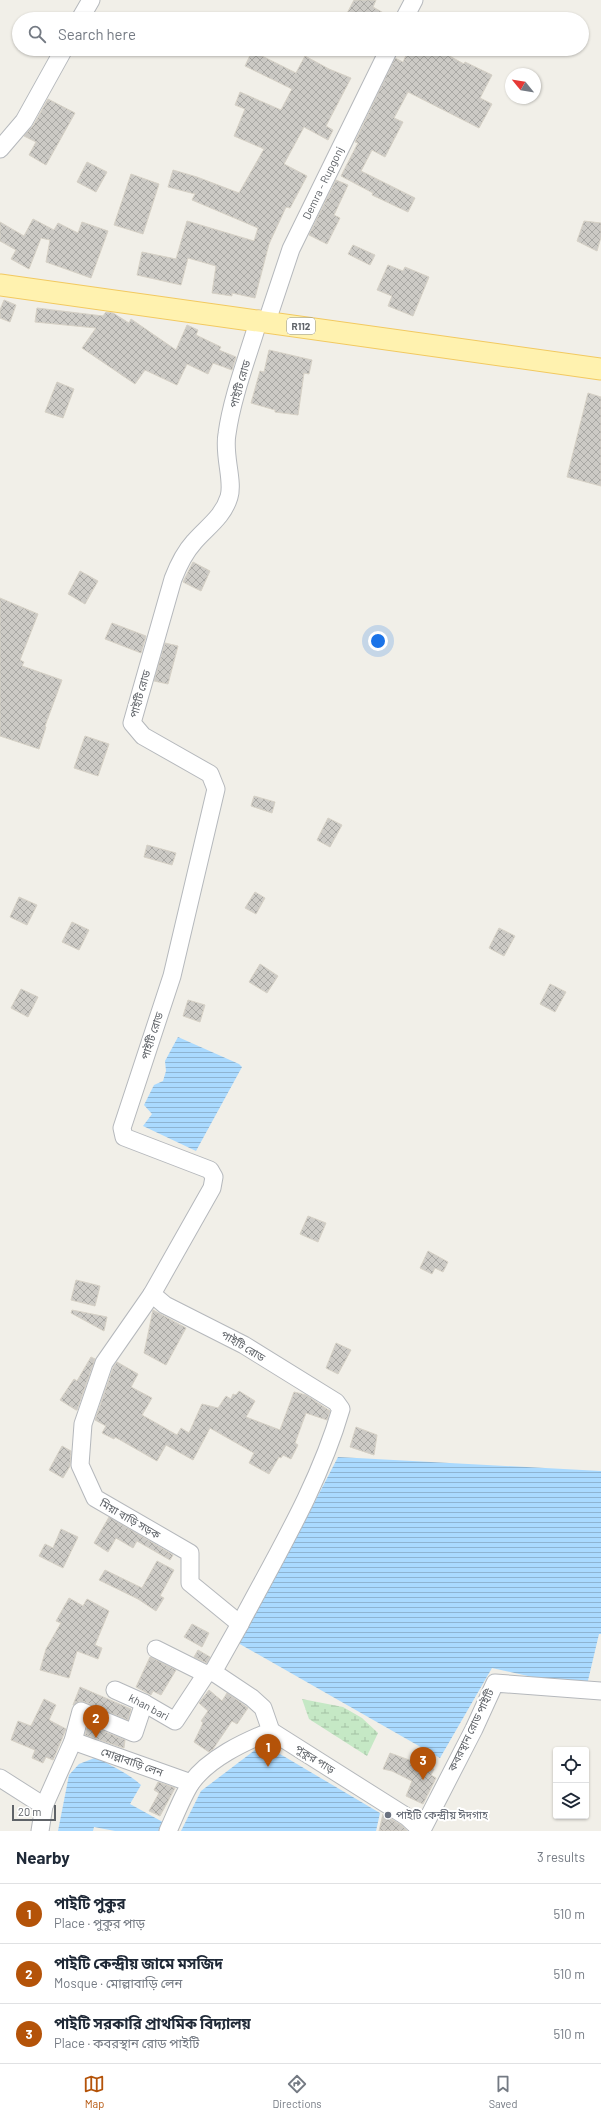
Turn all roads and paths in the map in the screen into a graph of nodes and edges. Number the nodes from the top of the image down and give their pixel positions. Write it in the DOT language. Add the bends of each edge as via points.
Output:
graph roads {
  1 [pos="91,0"];
  2 [pos="414,0"];
  3 [pos="84,12"];
  4 [pos="408,12"];
  5 [pos="60,56"];
  6 [pos="386,56"];
  7 [pos="0,149"];
  8 [pos="0,285"];
  9 [pos="263,320"];
  10 [pos="601,369"];
  11 [pos="152,1294"];
  12 [pos="240,1624"];
  13 [pos="156,1648"];
  14 [pos="210,1673"];
  15 [pos="115,1690"];
  16 [pos="601,1691"];
  17 [pos="144,1704"];
  18 [pos="271,1731"];
  19 [pos="73,1741"];
  20 [pos="0,1778"];
  21 [pos="191,1783"];
  22 [pos="44,1806"];
  23 [pos="422,1830"];
  24 [pos="40,1831"];
  25 [pos="168,1831"];
  1 -- 3 [label="street"];
  2 -- 4 [label="street"];
  5 -- 7 [label="street" via="24,121"];
  6 -- 9 [label="street, Demra - Rupgonj" via="291,249"];
  8 -- 9 [label="main road, R112"];
  9 -- 10 [label="main road, R112"];
  9 -- 11 [label="street, পাইটি রোড" via="226,434 225,454 231,487 230,496 218,519 193,542 182,558 173,579 132,723 143,736 210,774 216,789 172,976 122,1128 124,1137 210,1170 214,1178 212,1188"];
  11 -- 12 [label="street, মিয়া বাড়ি সড়ক" via="104,1363 83,1424 80,1465 94,1498 190,1553 190,1583"];
  11 -- 12 [label="street, পাইটি রোড" via="165,1305 244,1345 336,1402 340,1409 334,1434 311,1489"];
  12 -- 14 [label="street, পাইটি রোড"];
  13 -- 14 [label="street"];
  14 -- 17 [label="street, khan bari" via="175,1721"];
  14 -- 18 [label="street" via="252,1698 263,1708"];
  15 -- 17 [label="street, khan bari"];
  16 -- 23 [label="street, কবরস্থান রোড পাইটি" via="494,1683 474,1729"];
  17 -- 19 [label="street" via="134,1733 81,1711"];
  18 -- 21 [label="street" via="237,1745"];
  18 -- 23 [label="street, পুকুর পাড়" via="407,1817"];
  19 -- 21 [label="street, মোল্লাবাড়ি লেন"];
  19 -- 22 [label="street"];
  20 -- 22 [label="street"];
  21 -- 25 [label="street"];
  22 -- 24 [label="street"];
}
